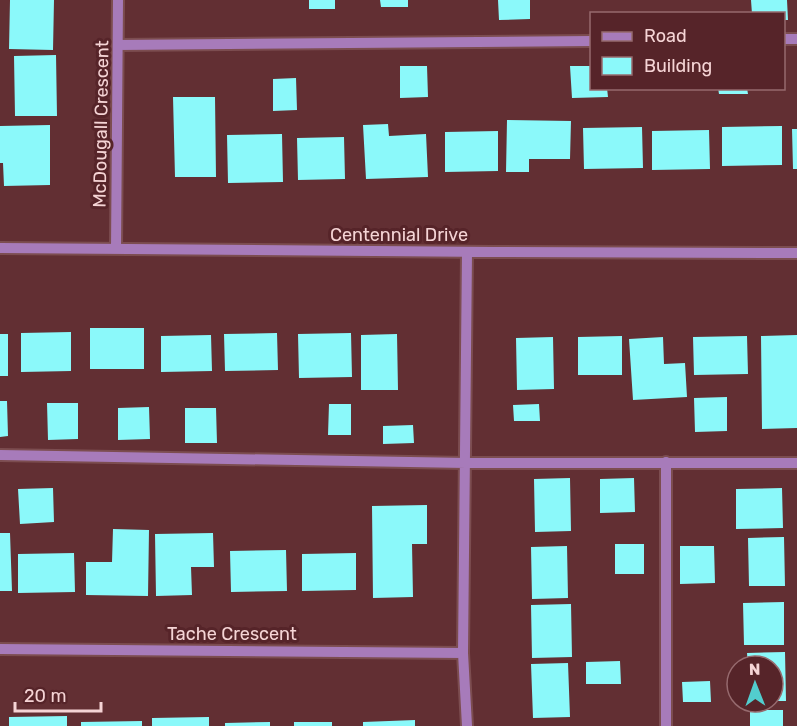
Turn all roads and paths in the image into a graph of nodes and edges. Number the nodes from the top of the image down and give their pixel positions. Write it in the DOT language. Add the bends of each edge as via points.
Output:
graph roads {
  1 [pos="118,0"];
  2 [pos="590,41"];
  3 [pos="118,45"];
  4 [pos="0,248"];
  5 [pos="116,249"];
  6 [pos="467,252"];
  7 [pos="797,253"];
  8 [pos="0,455"];
  9 [pos="666,462"];
  10 [pos="466,463"];
  11 [pos="797,463"];
  12 [pos="0,649"];
  13 [pos="463,653"];
  14 [pos="467,726"];
  15 [pos="666,726"];
  1 -- 3 [label="street, McDougall Crescent"];
  2 -- 3 [label="street"];
  3 -- 5 [label="street, McDougall Crescent"];
  4 -- 5 [label="street, Centennial Drive"];
  5 -- 6 [label="street, Centennial Drive"];
  6 -- 7 [label="street, Centennial Drive"];
  6 -- 10 [label="street"];
  8 -- 10 [label="street"];
  9 -- 10 [label="street"];
  9 -- 11 [label="street"];
  9 -- 15 [label="street"];
  10 -- 13 [label="street"];
  12 -- 13 [label="street, Tache Crescent"];
  13 -- 14 [label="street"];
}
